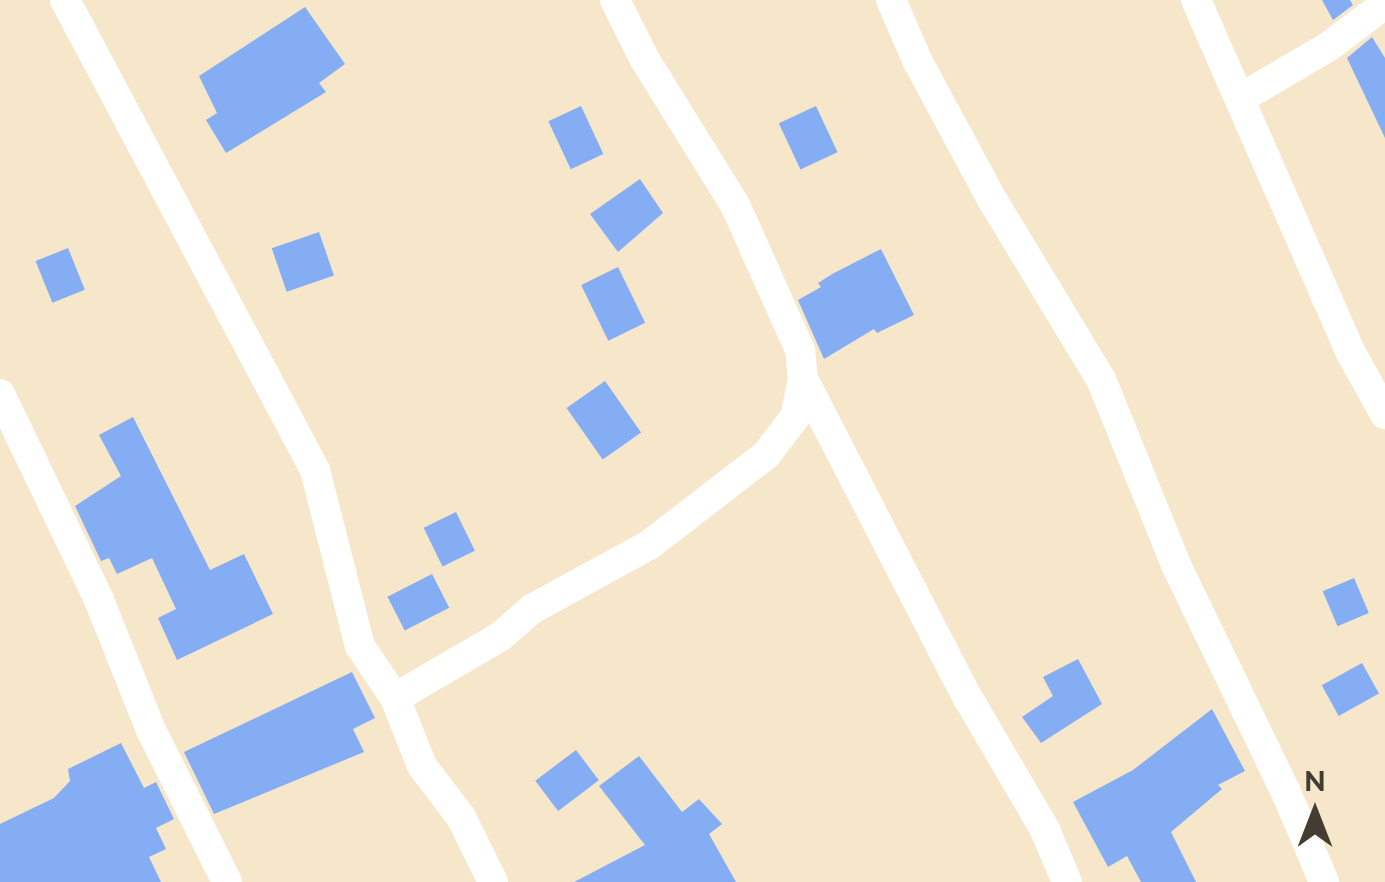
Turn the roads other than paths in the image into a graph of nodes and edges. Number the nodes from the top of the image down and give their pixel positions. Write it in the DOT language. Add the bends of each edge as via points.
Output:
graph roads {
  1 [pos="65,0"];
  2 [pos="615,0"];
  3 [pos="891,0"];
  4 [pos="1196,0"];
  5 [pos="1385,4"];
  6 [pos="1241,98"];
  7 [pos="803,379"];
  8 [pos="0,394"];
  9 [pos="1385,414"];
  10 [pos="395,698"];
  11 [pos="227,882"];
  12 [pos="493,882"];
  13 [pos="1067,882"];
  14 [pos="1324,882"];
  1 -- 10 [label="street" via="315,470 360,646"];
  2 -- 7 [label="street" via="735,206 800,350"];
  3 -- 14 [label="street" via="993,201 1101,379 1178,567"];
  4 -- 6 [label="street"];
  5 -- 6 [label="street"];
  6 -- 9 [label="street" via="1351,353"];
  7 -- 10 [label="street" via="795,417 766,455 649,545 532,609 501,636"];
  7 -- 13 [label="street"];
  8 -- 11 [label="street"];
  10 -- 12 [label="street" via="422,766 461,817"];
}
